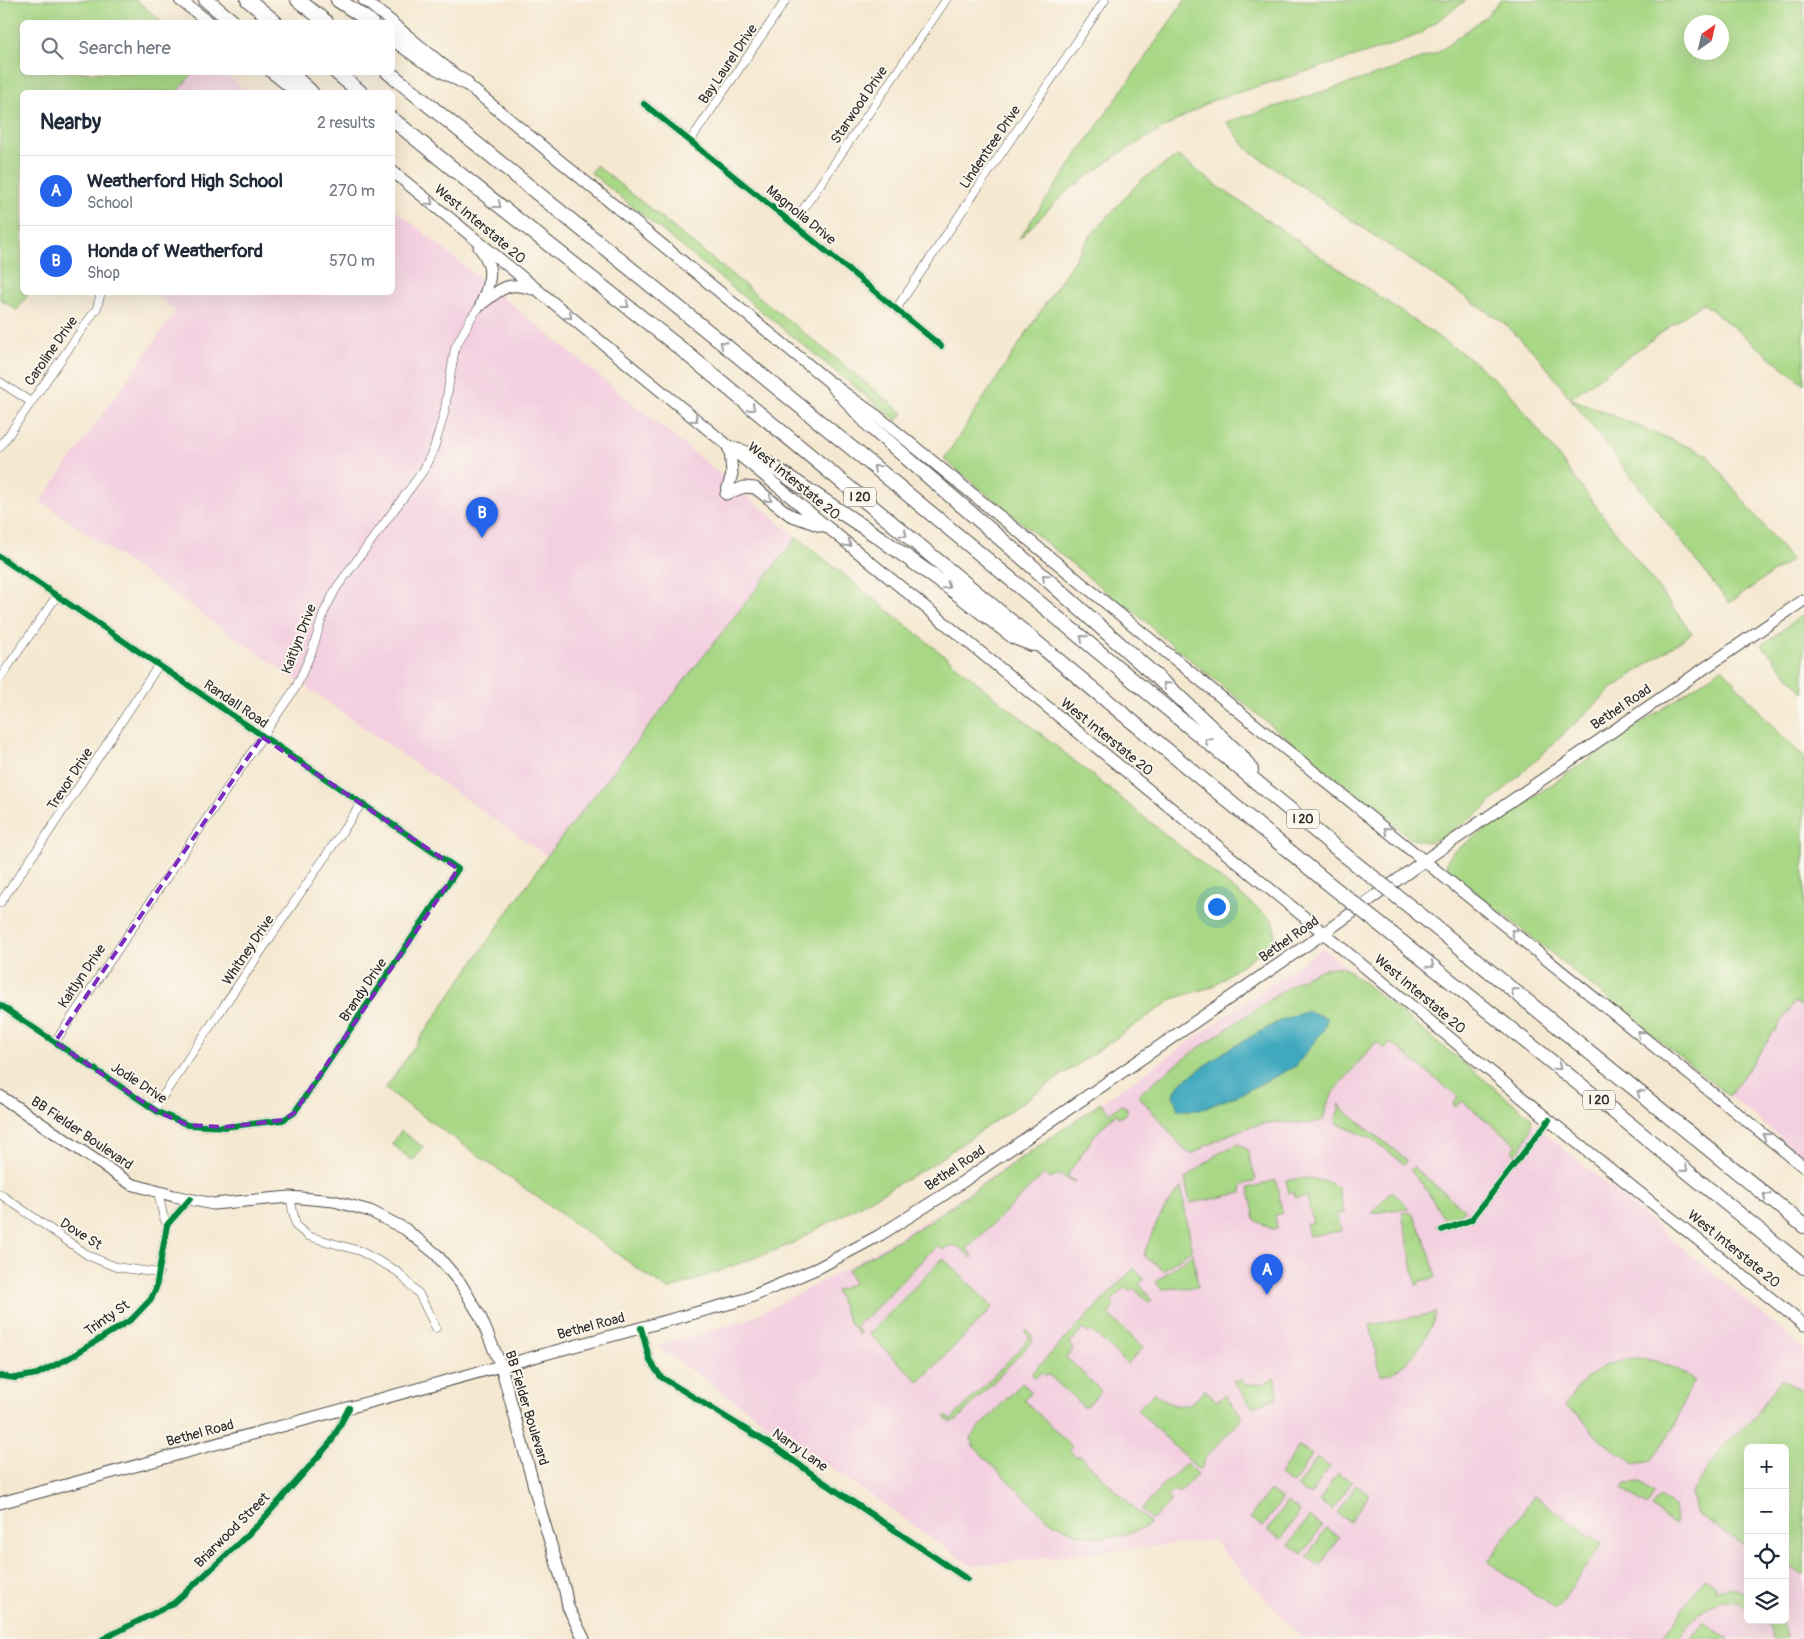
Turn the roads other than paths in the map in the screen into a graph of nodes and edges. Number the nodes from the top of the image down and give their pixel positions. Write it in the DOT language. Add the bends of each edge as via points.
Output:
graph roads {
  1 [pos="180,0"];
  2 [pos="206,0"];
  3 [pos="248,0"];
  4 [pos="298,0"];
  5 [pos="338,0"];
  6 [pos="364,0"];
  7 [pos="786,0"];
  8 [pos="946,0"];
  9 [pos="1105,0"];
  10 [pos="205,20"];
  11 [pos="231,20"];
  12 [pos="273,20"];
  13 [pos="323,20"];
  14 [pos="368,20"];
  15 [pos="388,20"];
  16 [pos="395,25"];
  17 [pos="395,40"];
  18 [pos="275,75"];
  19 [pos="292,75"];
  20 [pos="340,75"];
  21 [pos="392,75"];
  22 [pos="466,83"];
  23 [pos="294,90"];
  24 [pos="309,90"];
  25 [pos="358,90"];
  26 [pos="644,104"];
  27 [pos="395,121"];
  28 [pos="690,141"];
  29 [pos="395,173"];
  30 [pos="793,224"];
  31 [pos="465,230"];
  32 [pos="100,295"];
  33 [pos="548,298"];
  34 [pos="481,305"];
  35 [pos="896,308"];
  36 [pos="941,346"];
  37 [pos="0,382"];
  38 [pos="833,385"];
  39 [pos="31,402"];
  40 [pos="0,447"];
  41 [pos="730,448"];
  42 [pos="829,529"];
  43 [pos="0,557"];
  44 [pos="56,597"];
  45 [pos="1804,600"];
  46 [pos="1043,648"];
  47 [pos="158,666"];
  48 [pos="0,678"];
  49 [pos="262,737"];
  50 [pos="1260,783"];
  51 [pos="362,804"];
  52 [pos="1425,860"];
  53 [pos="458,870"];
  54 [pos="0,903"];
  55 [pos="1324,933"];
  56 [pos="1,1009"];
  57 [pos="55,1042"];
  58 [pos="0,1096"];
  59 [pos="154,1109"];
  60 [pos="282,1120"];
  61 [pos="1549,1120"];
  62 [pos="1804,1167"];
  63 [pos="158,1192"];
  64 [pos="0,1194"];
  65 [pos="290,1197"];
  66 [pos="190,1199"];
  67 [pos="168,1225"];
  68 [pos="1804,1226"];
  69 [pos="1442,1230"];
  70 [pos="1804,1267"];
  71 [pos="159,1273"];
  72 [pos="1804,1324"];
  73 [pos="436,1328"];
  74 [pos="641,1328"];
  75 [pos="501,1366"];
  76 [pos="0,1376"];
  77 [pos="349,1408"];
  78 [pos="0,1503"];
  79 [pos="967,1579"];
  80 [pos="103,1639"];
  81 [pos="584,1639"];
  1 -- 10 [label="main road"];
  2 -- 11 [label="highway"];
  3 -- 12 [label="highway"];
  4 -- 13 [label="highway"];
  5 -- 14 [label="highway"];
  6 -- 15 [label="main road"];
  7 -- 28 [label="street, Bay Laurel Drive"];
  8 -- 30 [label="street, Starwood Drive"];
  9 -- 35 [label="street, Lindentree Drive"];
  16 -- 22 [label="main road"];
  17 -- 22 [label="highway" via="423,60"];
  18 -- 23 [label="main road"];
  19 -- 24 [label="highway"];
  20 -- 25 [label="highway"];
  50 -- 21 [label="highway, I 20, one-way"];
  22 -- 38 [label="main road"];
  26 -- 28 [label="street, Magnolia Drive"];
  27 -- 46 [label="highway, I 20, one-way" via="680,348"];
  28 -- 30 [label="street, Magnolia Drive"];
  29 -- 31 [label="main road, West Interstate 20, one-way"];
  30 -- 35 [label="street, Magnolia Drive"];
  31 -- 33 [label="main road, West Interstate 20"];
  31 -- 34 [label="main road, Kaitlyn Drive" via="485,256 491,274"];
  32 -- 39 [label="street, Caroline Drive" via="97,308"];
  33 -- 34 [label="main road, Kaitlyn Drive" via="519,285 508,286"];
  33 -- 41 [label="main road, West Interstate 20, one-way"];
  34 -- 49 [label="street, Kaitlyn Drive" via="455,348 444,414 423,471 337,588 324,612 296,687"];
  35 -- 36 [label="street, Magnolia Drive"];
  37 -- 39 [label="street"];
  50 -- 38 [label="highway, one-way" via="1241,756 1177,695 871,427"];
  52 -- 38 [label="main road, one-way" via="877,416"];
  39 -- 40 [label="street, Caroline Drive"];
  41 -- 42 [label="main road, West Interstate 20"];
  41 -- 42 [label="main road, one-way" via="732,474 726,494 744,487 756,488 790,515"];
  41 -- 46 [label="highway, one-way" via="758,457 880,538 1014,637"];
  42 -- 55 [label="main road, West Interstate 20, one-way"];
  43 -- 44 [label="street, Randall Road"];
  44 -- 47 [label="street, Randall Road"];
  44 -- 48 [label="street"];
  45 -- 52 [label="main road, Bethel Road"];
  46 -- 70 [label="highway, I 20, one-way, bridge"];
  47 -- 49 [label="street, Randall Road"];
  47 -- 54 [label="street, Trevor Drive"];
  49 -- 51 [label="street, Randall Road"];
  49 -- 57 [label="street, Kaitlyn Drive"];
  68 -- 50 [label="highway, I 20, one-way, bridge"];
  51 -- 53 [label="street, Randall Road"];
  51 -- 59 [label="street, Whitney Drive"];
  52 -- 55 [label="main road, Bethel Road"];
  62 -- 52 [label="main road, one-way"];
  53 -- 60 [label="street, Brandy Drive" via="294,1113"];
  55 -- 61 [label="main road, West Interstate 20"];
  55 -- 74 [label="main road, Bethel Road" via="880,1235 818,1268 746,1299"];
  56 -- 57 [label="street, Jodie Drive"];
  57 -- 59 [label="street, Jodie Drive"];
  58 -- 63 [label="main road, BB Fielder Boulevard" via="131,1184"];
  59 -- 60 [label="street, Jodie Drive" via="188,1125 225,1127"];
  61 -- 69 [label="street" via="1471,1220"];
  61 -- 72 [label="main road, West Interstate 20"];
  63 -- 66 [label="main road, BB Fielder Boulevard"];
  63 -- 67 [label="street, Trinty St"];
  64 -- 71 [label="street, Dove St" via="89,1256 116,1267"];
  65 -- 66 [label="main road, BB Fielder Boulevard" via="213,1204"];
  65 -- 73 [label="street" via="296,1226 308,1236 360,1250 397,1271 419,1294"];
  65 -- 75 [label="main road, BB Fielder Boulevard" via="334,1201 370,1211 405,1229 436,1254 461,1284 480,1316"];
  66 -- 67 [label="street, Trinty St"];
  67 -- 71 [label="street, Trinty St"];
  71 -- 76 [label="street, Trinty St" via="151,1299 132,1319 37,1374 15,1378"];
  74 -- 75 [label="main road, Bethel Road"];
  74 -- 79 [label="street, Narry Lane" via="650,1361 661,1377 776,1448"];
  75 -- 77 [label="main road, Bethel Road"];
  75 -- 81 [label="main road, BB Fielder Boulevard" via="568,1607"];
  77 -- 78 [label="main road, Bethel Road"];
  77 -- 80 [label="street, Briarwood Street" via="331,1442 259,1524 227,1555 174,1602"];
}
